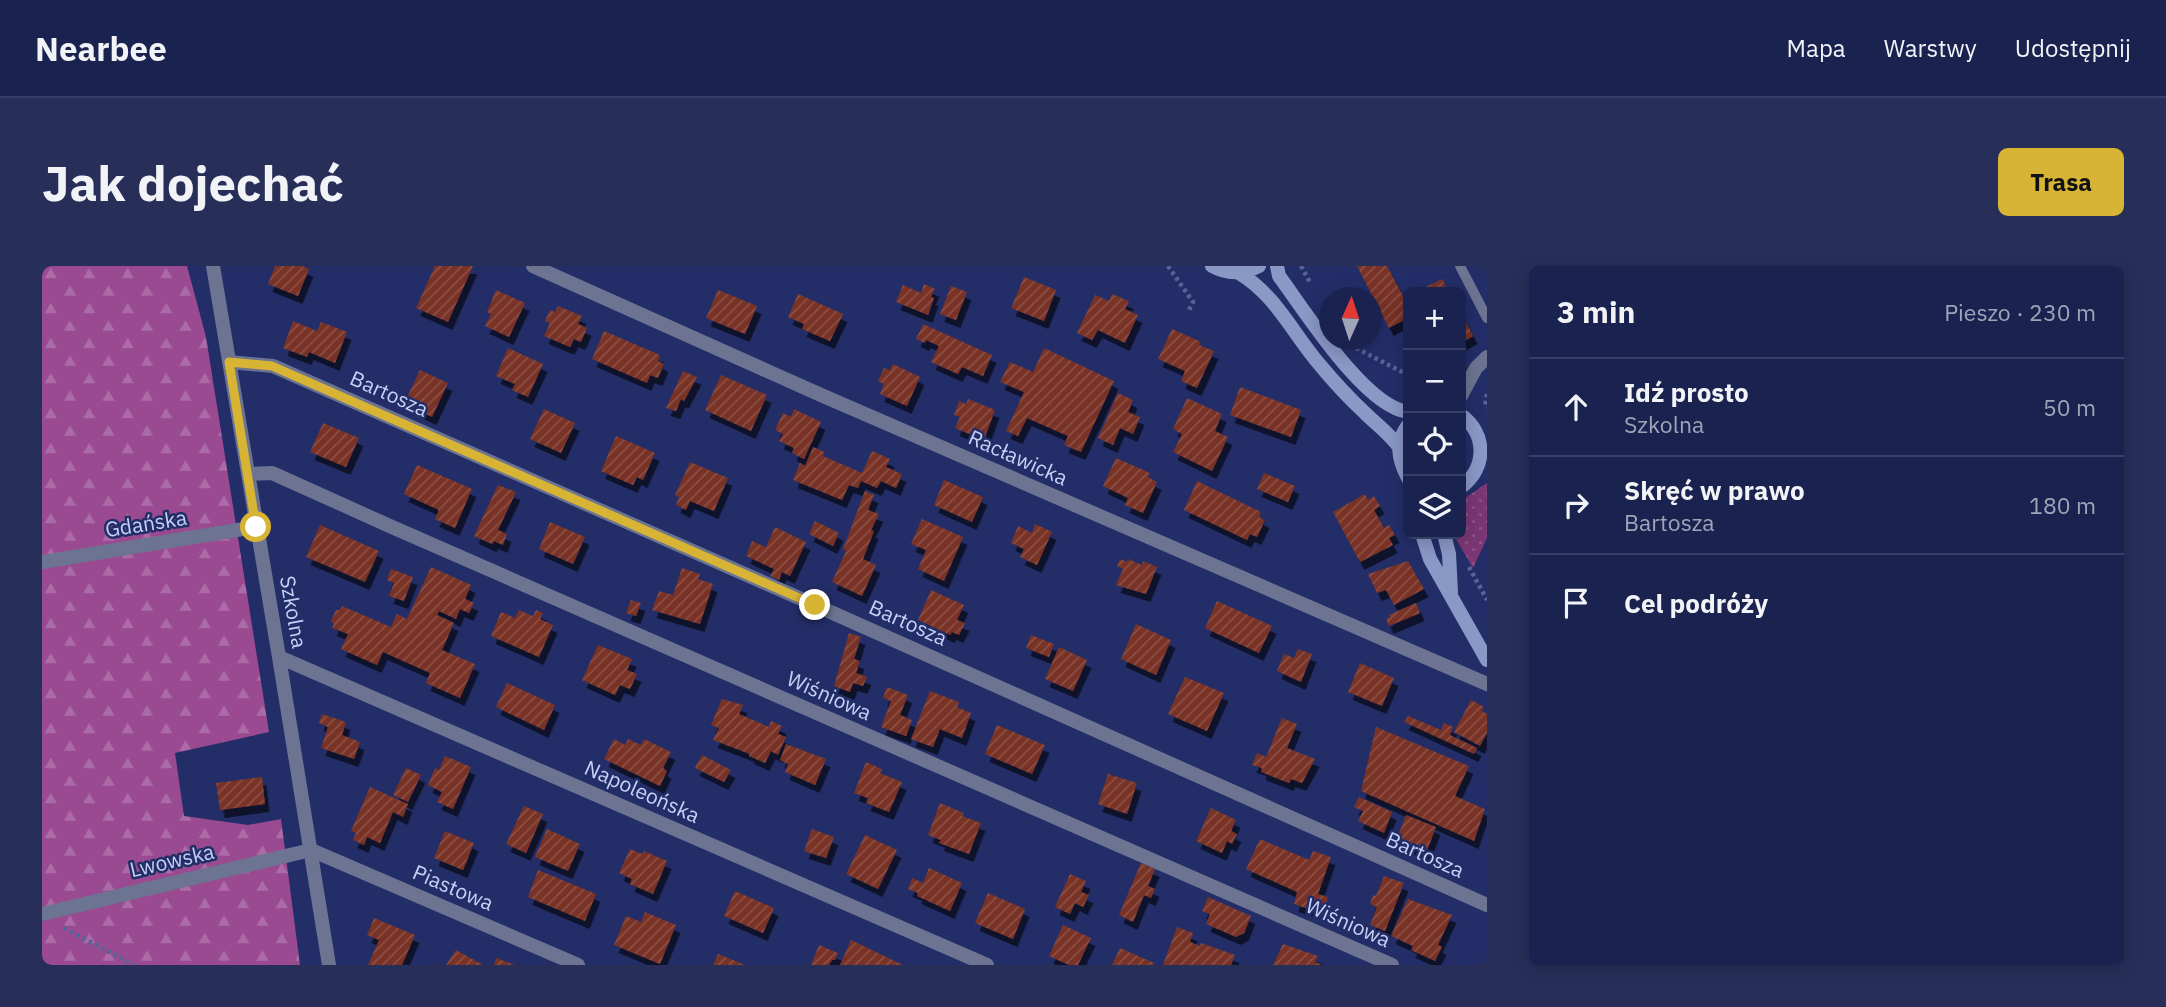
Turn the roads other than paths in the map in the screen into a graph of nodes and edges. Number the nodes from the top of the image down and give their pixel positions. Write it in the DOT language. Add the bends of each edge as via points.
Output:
graph roads {
  1 [pos="213,266"];
  2 [pos="533,266"];
  3 [pos="1212,266"];
  4 [pos="1259,266"];
  5 [pos="1277,266"];
  6 [pos="1460,266"];
  7 [pos="1239,273"];
  8 [pos="1487,318"];
  9 [pos="1487,357"];
  10 [pos="229,362"];
  11 [pos="1466,387"];
  12 [pos="1403,412"];
  13 [pos="1466,418"];
  14 [pos="1466,419"];
  15 [pos="1487,429"];
  16 [pos="1403,434"];
  17 [pos="1399,447"];
  18 [pos="1482,468"];
  19 [pos="248,474"];
  20 [pos="1407,476"];
  21 [pos="1466,484"];
  22 [pos="256,527"];
  23 [pos="1424,539"];
  24 [pos="1445,539"];
  25 [pos="42,562"];
  26 [pos="1451,593"];
  27 [pos="279,657"];
  28 [pos="1487,660"];
  29 [pos="1487,684"];
  30 [pos="311,850"];
  31 [pos="1487,905"];
  32 [pos="48,918"];
  33 [pos="328,965"];
  34 [pos="578,965"];
  35 [pos="987,965"];
  36 [pos="1392,965"];
  1 -- 10 [label="street, Szkolna"];
  2 -- 29 [label="street, Racławicka"];
  3 -- 7 [label="main road"];
  4 -- 7 [label="main road"];
  5 -- 12 [label="main road" via="1279,276 1356,377"];
  6 -- 8 [label="lane"];
  7 -- 17 [label="main road" via="1269,297 1319,364"];
  9 -- 11 [label="street"];
  10 -- 19 [label="street, Szkolna"];
  10 -- 31 [label="street, Bartosza" via="272,366"];
  13 -- 15 [label="main road"];
  14 -- 18 [label="main road" via="1482,444"];
  16 -- 17 [label="main road"];
  17 -- 20 [label="main road"];
  18 -- 21 [label="main road"];
  19 -- 22 [label="street, Szkolna"];
  19 -- 36 [label="street, Wiśniowa" via="272,473 297,483"];
  22 -- 25 [label="street, Gdańska"];
  22 -- 27 [label="street, Szkolna"];
  23 -- 26 [label="main road"];
  24 -- 26 [label="main road"];
  26 -- 28 [label="main road"];
  27 -- 30 [label="street, Szkolna"];
  27 -- 35 [label="street, Napoleońska"];
  30 -- 32 [label="street, Lwowska"];
  30 -- 33 [label="street, Szkolna"];
  30 -- 34 [label="street, Piastowa"];
}
